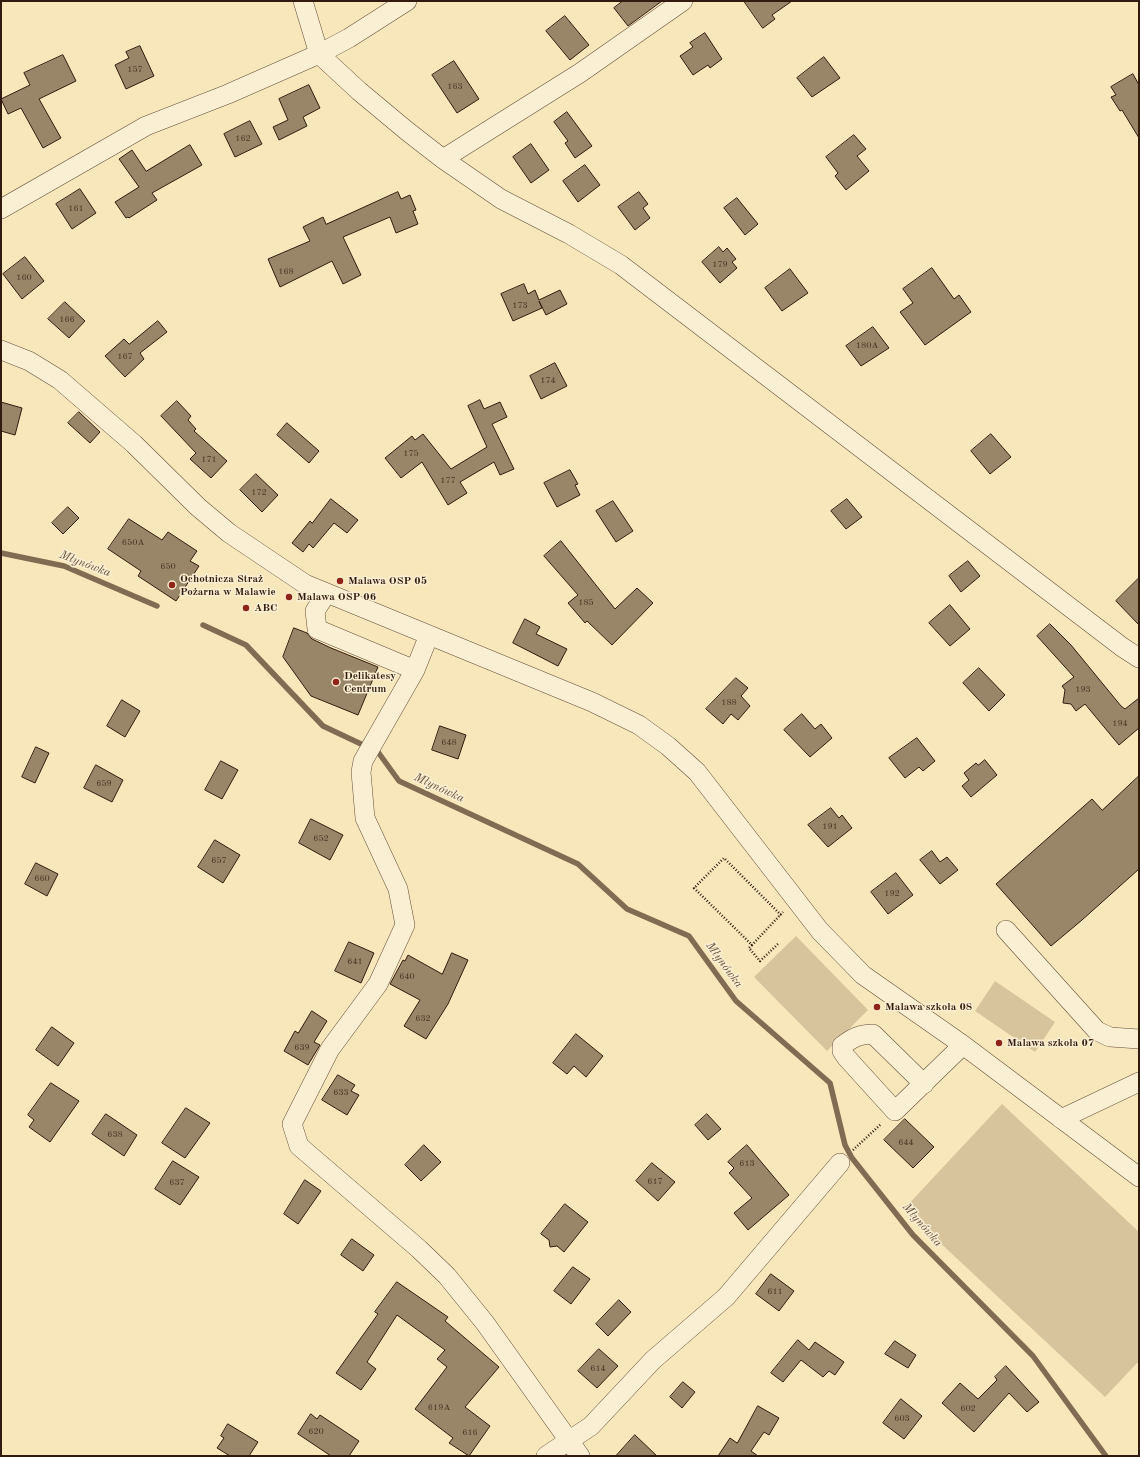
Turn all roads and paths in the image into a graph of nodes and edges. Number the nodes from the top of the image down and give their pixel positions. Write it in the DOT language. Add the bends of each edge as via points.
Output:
graph roads {
  1 [pos="303,1"];
  2 [pos="407,1"];
  3 [pos="683,1"];
  4 [pos="319,54"];
  5 [pos="443,159"];
  6 [pos="1,209"];
  7 [pos="1,350"];
  8 [pos="326,594"];
  9 [pos="429,635"];
  10 [pos="1139,658"];
  11 [pos="415,670"];
  12 [pos="795,900"];
  13 [pos="781,915"];
  14 [pos="1006,930"];
  15 [pos="779,943"];
  16 [pos="752,945"];
  17 [pos="1139,1039"];
  18 [pos="963,1045"];
  19 [pos="1139,1082"];
  20 [pos="924,1084"];
  21 [pos="895,1111"];
  22 [pos="1061,1119"];
  23 [pos="857,1146"];
  24 [pos="840,1164"];
  25 [pos="1139,1177"];
  26 [pos="568,1440"];
  27 [pos="546,1456"];
  28 [pos="580,1456"];
  1 -- 4 [label="street"];
  2 -- 4 [label="street"];
  3 -- 5 [label="street" via="580,73"];
  4 -- 5 [label="street" via="359,91"];
  4 -- 6 [label="street" via="146,126"];
  5 -- 10 [label="street" via="501,199 569,234 621,265"];
  7 -- 8 [label="street" via="30,361 60,380 134,444 229,534 284,571"];
  8 -- 9 [label="street"];
  8 -- 11 [label="street" via="315,611 317,629"];
  9 -- 11 [label="street"];
  9 -- 12 [label="street" via="592,702 639,725 657,738 696,772"];
  11 -- 26 [label="street" via="363,761 361,772 365,818 398,889 405,925 378,984 330,1049 292,1124 299,1146 447,1276"];
  12 -- 13 [label="path"];
  12 -- 18 [label="street" via="820,931 863,975"];
  13 -- 16 [label="path"];
  13 -- 16 [label="path" via="724,858 694,888"];
  14 -- 17 [label="street" via="1097,1031 1110,1037"];
  15 -- 16 [label="path" via="760,960 749,948"];
  18 -- 20 [label="street"];
  18 -- 22 [label="street"];
  19 -- 22 [label="street"];
  20 -- 21 [label="street"];
  20 -- 21 [label="street" via="873,1034 863,1034 842,1046 846,1057"];
  21 -- 23 [label="path"];
  22 -- 25 [label="street"];
  24 -- 26 [label="street" via="726,1297 654,1360 591,1426"];
  26 -- 27 [label="street"];
  26 -- 28 [label="street"];
}
